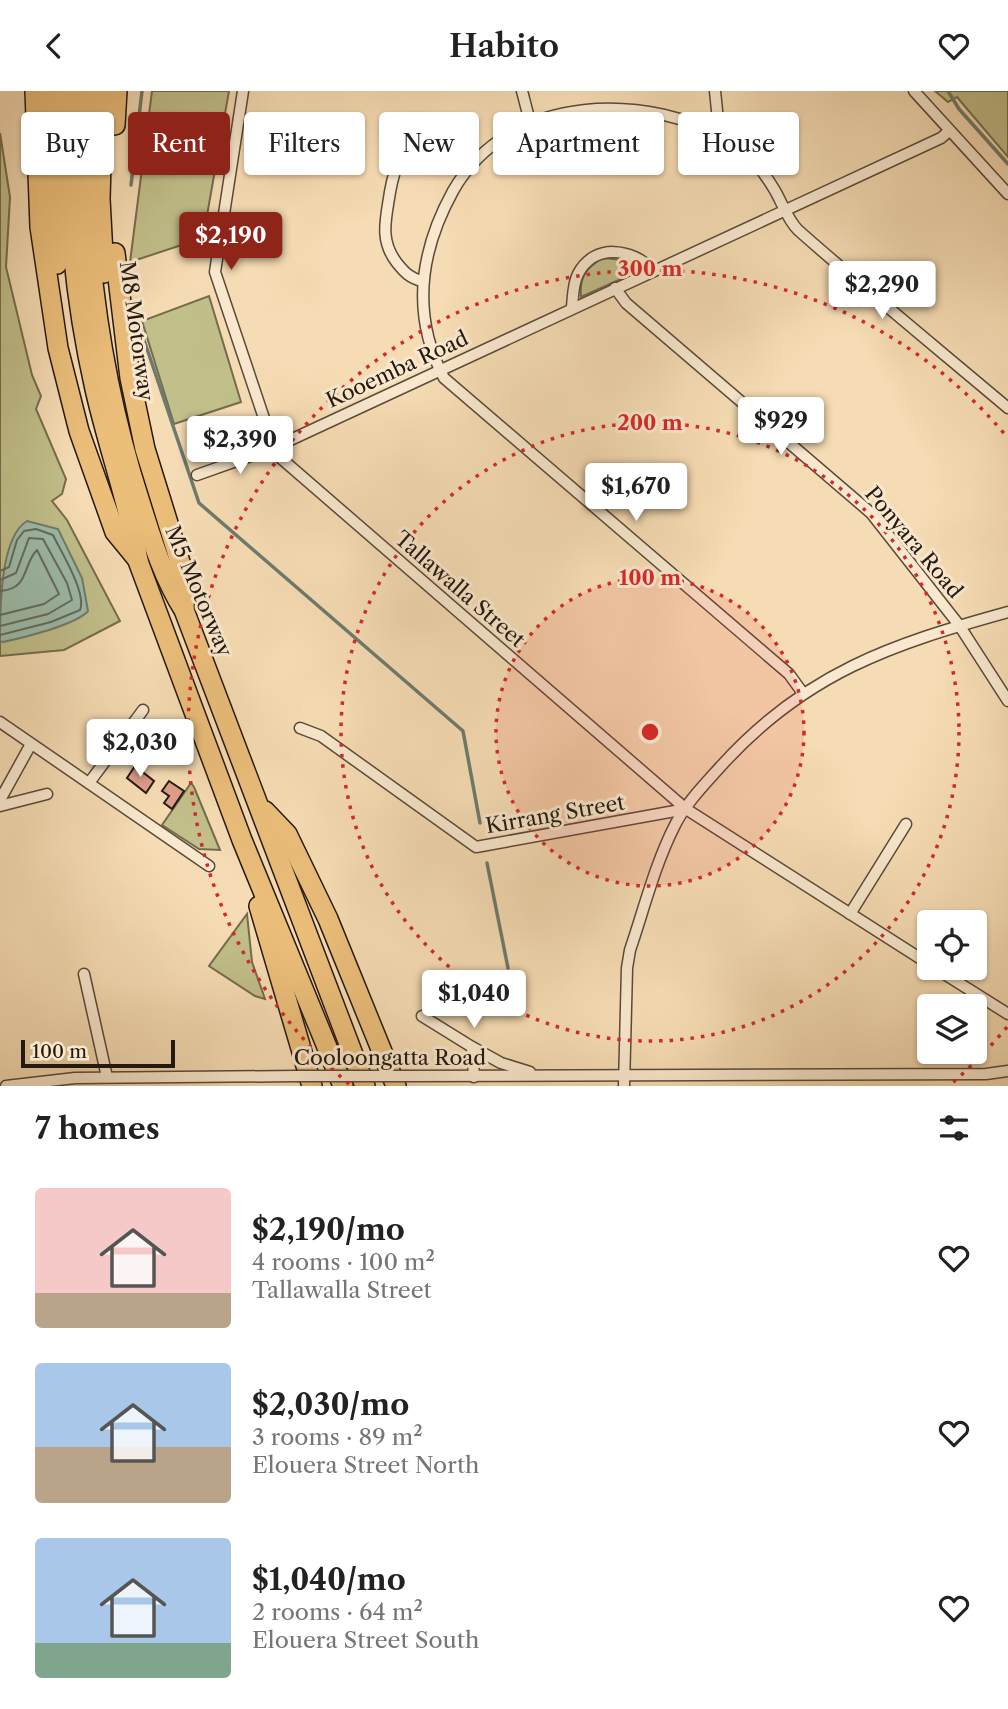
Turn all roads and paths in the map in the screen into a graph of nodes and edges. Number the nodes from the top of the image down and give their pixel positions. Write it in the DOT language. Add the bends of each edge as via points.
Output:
graph roads {
  1 [pos="35,91"];
  2 [pos="52,91"];
  3 [pos="70,91"];
  4 [pos="86,91"];
  5 [pos="103,91"];
  6 [pos="117,91"];
  7 [pos="243,91"];
  8 [pos="522,91"];
  9 [pos="715,91"];
  10 [pos="914,91"];
  11 [pos="528,112"];
  12 [pos="545,112"];
  13 [pos="681,112"];
  14 [pos="717,112"];
  15 [pos="948,132"];
  16 [pos="493,144"];
  17 [pos="479,155"];
  18 [pos="393,175"];
  19 [pos="465,175"];
  20 [pos="766,175"];
  21 [pos="1008,194"];
  22 [pos="786,210"];
  23 [pos="653,270"];
  24 [pos="422,281"];
  25 [pos="615,288"];
  26 [pos="572,307"];
  27 [pos="441,371"];
  28 [pos="1008,408"];
  29 [pos="273,448"];
  30 [pos="197,475"];
  31 [pos="138,561"];
  32 [pos="184,610"];
  33 [pos="1008,612"];
  34 [pos="959,625"];
  35 [pos="802,692"];
  36 [pos="1008,701"];
  37 [pos="143,710"];
  38 [pos="0,722"];
  39 [pos="300,728"];
  40 [pos="31,744"];
  41 [pos="89,783"];
  42 [pos="47,794"];
  43 [pos="0,800"];
  44 [pos="260,805"];
  45 [pos="0,806"];
  46 [pos="686,809"];
  47 [pos="906,824"];
  48 [pos="242,840"];
  49 [pos="209,866"];
  50 [pos="850,914"];
  51 [pos="917,956"];
  52 [pos="84,974"];
  53 [pos="954,980"];
  54 [pos="1008,1014"];
  55 [pos="422,1016"];
  56 [pos="472,1047"];
  57 [pos="1008,1071"];
  58 [pos="543,1076"];
  59 [pos="107,1077"];
  60 [pos="474,1077"];
  61 [pos="864,1080"];
  62 [pos="272,1081"];
  63 [pos="305,1081"];
  64 [pos="402,1081"];
  65 [pos="444,1081"];
  66 [pos="624,1081"];
  67 [pos="775,1081"];
  68 [pos="6,1086"];
  69 [pos="343,1086"];
  70 [pos="366,1086"];
  1 -- 31 [label="highway" via="40,227 58,348 79,431 115,532"];
  2 -- 31 [label="highway" via="55,246 70,351 109,495"];
  3 -- 31 [label="highway, M5 Motorway" via="70,187 82,322"];
  4 -- 32 [label="highway, M5 Motorway" via="88,241 111,397 150,534 169,587"];
  5 -- 32 [label="highway, M8 Motorway" via="100,199 111,332 135,451"];
  6 -- 32 [label="highway" via="112,191 120,318 145,449 185,578"];
  7 -- 29 [label="street, Tallawalla Street" via="215,272"];
  8 -- 11 [label="street"];
  9 -- 14 [label="street"];
  10 -- 15 [label="street"];
  12 -- 13 [label="street" via="571,104 623,99"];
  15 -- 21 [label="street"];
  15 -- 22 [label="street, Kooemba Road"];
  16 -- 17 [label="street"];
  18 -- 24 [label="street" via="383,230 385,244 403,271"];
  19 -- 24 [label="street" via="434,229"];
  20 -- 22 [label="street"];
  22 -- 23 [label="street, Kooemba Road"];
  22 -- 28 [label="street" via="795,227"];
  23 -- 25 [label="street, Kooemba Road"];
  23 -- 26 [label="street" via="644,260 626,253 604,252 589,258 576,275"];
  24 -- 27 [label="street" via="427,332"];
  25 -- 26 [label="street, Kooemba Road"];
  25 -- 34 [label="street, Ponyara Road" via="626,303 871,513"];
  26 -- 27 [label="street, Kooemba Road"];
  27 -- 29 [label="street, Kooemba Road"];
  27 -- 35 [label="street" via="459,393 789,674"];
  29 -- 30 [label="street, Kooemba Road"];
  29 -- 46 [label="street, Tallawalla Street" via="282,462"];
  31 -- 48 [label="highway, M5 Motorway"];
  32 -- 44 [label="highway, M5 Motorway"];
  33 -- 34 [label="street"];
  34 -- 35 [label="street" via="863,660"];
  34 -- 36 [label="street, Ponyara Road"];
  35 -- 46 [label="street" via="738,748"];
  37 -- 41 [label="street"];
  38 -- 40 [label="street"];
  39 -- 46 [label="street, Kirrang Street" via="321,736 476,847"];
  40 -- 41 [label="street"];
  40 -- 43 [label="street"];
  41 -- 49 [label="street"];
  42 -- 45 [label="street"];
  44 -- 64 [label="highway" via="287,834"];
  44 -- 70 [label="highway, M5 Motorway"];
  46 -- 50 [label="street, Tallawalla Street"];
  46 -- 66 [label="street" via="675,824 630,950"];
  47 -- 50 [label="street"];
  48 -- 63 [label="highway"];
  48 -- 69 [label="highway, M5 Motorway"];
  50 -- 51 [label="street, Tallawalla Street"];
  52 -- 59 [label="street"];
  53 -- 54 [label="street"];
  55 -- 56 [label="street"];
  56 -- 58 [label="street" via="501,1063"];
  56 -- 60 [label="street"];
  57 -- 61 [label="street, Cooloongatta Road"];
  58 -- 60 [label="street, Cooloongatta Road"];
  58 -- 66 [label="street, Cooloongatta Road"];
  59 -- 62 [label="street, Cooloongatta Road"];
  59 -- 68 [label="street, Cooloongatta Road"];
  60 -- 65 [label="street, Cooloongatta Road"];
  61 -- 67 [label="street, Cooloongatta Road"];
  62 -- 63 [label="street, Cooloongatta Road"];
  63 -- 64 [label="street, Cooloongatta Road, bridge"];
  64 -- 65 [label="street, Cooloongatta Road"];
  66 -- 67 [label="street, Cooloongatta Road"];
}
